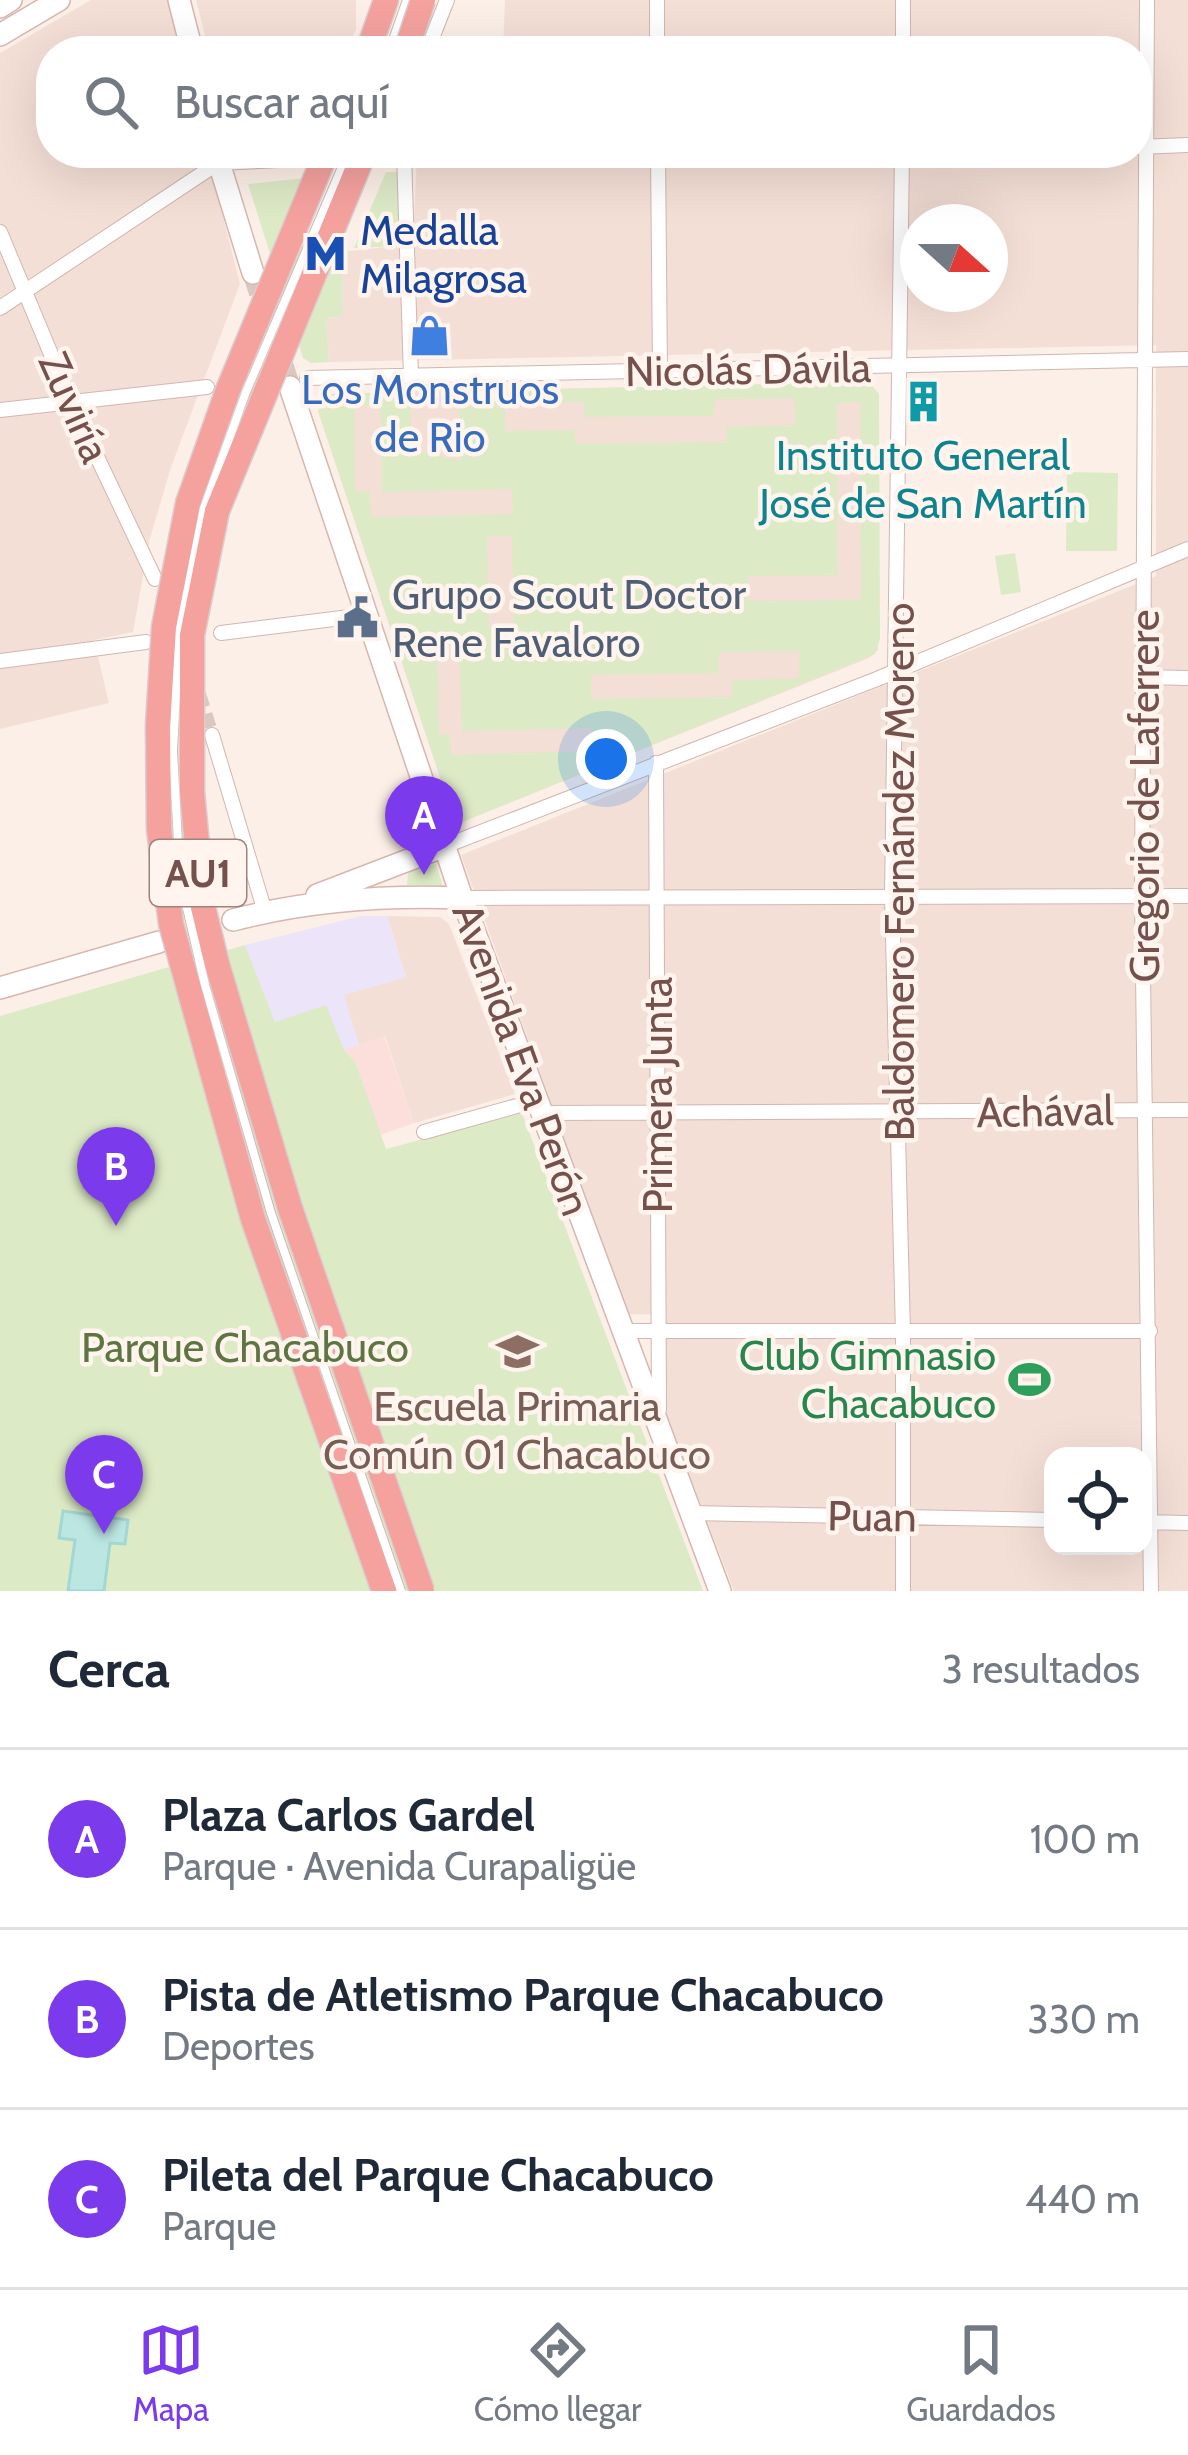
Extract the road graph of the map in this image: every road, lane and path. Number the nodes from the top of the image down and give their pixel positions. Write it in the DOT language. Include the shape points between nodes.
graph roads {
  1 [pos="11,0"];
  2 [pos="59,0"];
  3 [pos="179,0"];
  4 [pos="386,0"];
  5 [pos="407,0"];
  6 [pos="423,0"];
  7 [pos="447,0"];
  8 [pos="657,0"];
  9 [pos="903,0"];
  10 [pos="1147,0"];
  11 [pos="0,7"];
  12 [pos="0,35"];
  13 [pos="188,36"];
  14 [pos="373,36"];
  15 [pos="394,36"];
  16 [pos="411,36"];
  17 [pos="433,36"];
  18 [pos="657,36"];
  19 [pos="903,36"];
  20 [pos="1146,36"];
  21 [pos="1188,146"];
  22 [pos="1152,147"];
  23 [pos="203,168"];
  24 [pos="220,168"];
  25 [pos="320,168"];
  26 [pos="341,168"];
  27 [pos="358,168"];
  28 [pos="404,168"];
  29 [pos="658,168"];
  30 [pos="902,168"];
  31 [pos="1141,168"];
  32 [pos="0,232"];
  33 [pos="253,273"];
  34 [pos="25,291"];
  35 [pos="0,308"];
  36 [pos="1188,359"];
  37 [pos="1146,361"];
  38 [pos="901,365"];
  39 [pos="660,372"];
  40 [pos="411,377"];
  41 [pos="299,382"];
  42 [pos="207,387"];
  43 [pos="71,401"];
  44 [pos="0,410"];
  45 [pos="1188,549"];
  46 [pos="1146,565"];
  47 [pos="155,579"];
  48 [pos="366,615"];
  49 [pos="221,633"];
  50 [pos="146,642"];
  51 [pos="0,661"];
  52 [pos="898,670"];
  53 [pos="1145,677"];
  54 [pos="1188,678"];
  55 [pos="212,735"];
  56 [pos="656,763"];
  57 [pos="445,846"];
  58 [pos="403,862"];
  59 [pos="409,896"];
  60 [pos="1142,896"];
  61 [pos="1188,896"];
  62 [pos="657,897"];
  63 [pos="462,898"];
  64 [pos="892,898"];
  65 [pos="294,904"];
  66 [pos="265,912"];
  67 [pos="233,920"];
  68 [pos="159,942"];
  69 [pos="0,988"];
  70 [pos="540,1107"];
  71 [pos="1143,1110"];
  72 [pos="1188,1110"];
  73 [pos="657,1112"];
  74 [pos="898,1113"];
  75 [pos="424,1132"];
  76 [pos="658,1330"];
  77 [pos="624,1331"];
  78 [pos="1150,1331"];
  79 [pos="903,1333"];
  80 [pos="659,1427"];
  81 [pos="1148,1447"];
  82 [pos="691,1513"];
  83 [pos="903,1516"];
  84 [pos="1044,1520"];
  85 [pos="1152,1522"];
  86 [pos="1188,1523"];
  87 [pos="1149,1555"];
  88 [pos="384,1591"];
  89 [pos="401,1591"];
  90 [pos="422,1591"];
  91 [pos="720,1591"];
  92 [pos="903,1591"];
  93 [pos="1151,1591"];
  1 -- 11 [label="main road"];
  2 -- 12 [label="main road"];
  3 -- 13 [label="main road"];
  4 -- 14 [label="highway"];
  5 -- 15 [label="lane"];
  6 -- 16 [label="highway, bridge"];
  7 -- 17 [label="street"];
  8 -- 18 [label="street"];
  9 -- 19 [label="street"];
  10 -- 20 [label="street, Gregorio de Laferrere"];
  21 -- 22 [label="street"];
  23 -- 34 [label="street"];
  24 -- 33 [label="main road"];
  25 -- 88 [label="highway, AU1, bridge" via="188,503 164,627 159,829 171,925 253,1219"];
  26 -- 89 [label="lane, bridge" via="204,508 179,632 173,751 180,878 205,985 271,1213"];
  27 -- 90 [label="highway, AU1, bridge" via="217,512 192,635 192,792 203,907 218,964 303,1248"];
  28 -- 40 [label="street"];
  29 -- 39 [label="street"];
  30 -- 38 [label="street, Baldomero Fernández Moreno"];
  31 -- 37 [label="street, Gregorio de Laferrere"];
  32 -- 34 [label="street, Zuviría"];
  34 -- 35 [label="street"];
  34 -- 43 [label="street, Zuviría"];
  36 -- 37 [label="street, Nicolás Dávila"];
  37 -- 38 [label="street, Nicolás Dávila"];
  37 -- 46 [label="street, Gregorio de Laferrere"];
  38 -- 39 [label="street, Nicolás Dávila"];
  38 -- 52 [label="street, Baldomero Fernández Moreno"];
  39 -- 40 [label="street, Nicolás Dávila"];
  40 -- 41 [label="street, Nicolás Dávila"];
  41 -- 48 [label="main road, Avenida Eva Perón"];
  42 -- 43 [label="street"];
  43 -- 44 [label="street"];
  43 -- 47 [label="street, Zuviría"];
  45 -- 46 [label="street"];
  46 -- 52 [label="street"];
  46 -- 53 [label="street, Gregorio de Laferrere"];
  48 -- 49 [label="street"];
  48 -- 57 [label="main road, Avenida Eva Perón"];
  50 -- 51 [label="street"];
  52 -- 56 [label="street"];
  52 -- 64 [label="street, Baldomero Fernández Moreno"];
  53 -- 54 [label="street"];
  53 -- 60 [label="street, Gregorio de Laferrere"];
  55 -- 66 [label="street"];
  56 -- 57 [label="street"];
  56 -- 62 [label="street, Primera Junta"];
  57 -- 58 [label="main road"];
  57 -- 63 [label="main road, Avenida Eva Perón"];
  58 -- 59 [label="main road" via="397,880"];
  58 -- 65 [label="main road"];
  59 -- 63 [label="main road"];
  59 -- 65 [label="main road"];
  60 -- 61 [label="street"];
  60 -- 64 [label="street"];
  60 -- 71 [label="street, Gregorio de Laferrere"];
  62 -- 63 [label="street"];
  62 -- 64 [label="street"];
  62 -- 73 [label="street, Primera Junta"];
  63 -- 70 [label="main road, Avenida Eva Perón"];
  64 -- 74 [label="street, Baldomero Fernández Moreno"];
  65 -- 66 [label="main road"];
  66 -- 67 [label="main road"];
  68 -- 69 [label="main road"];
  70 -- 73 [label="street, Achával"];
  70 -- 75 [label="street, Achával"];
  70 -- 77 [label="main road, Avenida Eva Perón"];
  71 -- 72 [label="street, Achával"];
  71 -- 74 [label="street, Achával"];
  71 -- 78 [label="street, Gregorio de Laferrere"];
  73 -- 74 [label="street, Achával"];
  73 -- 76 [label="street, Primera Junta"];
  74 -- 79 [label="street, Baldomero Fernández Moreno"];
  76 -- 77 [label="street"];
  76 -- 79 [label="street"];
  76 -- 80 [label="street, Primera Junta"];
  77 -- 80 [label="main road, Avenida Eva Perón"];
  78 -- 79 [label="street"];
  78 -- 81 [label="street, Gregorio de Laferrere"];
  79 -- 83 [label="street, Baldomero Fernández Moreno"];
  80 -- 82 [label="main road, Avenida Eva Perón"];
  82 -- 83 [label="street, Puan"];
  82 -- 91 [label="main road, Avenida Eva Perón"];
  83 -- 84 [label="street, Puan"];
  83 -- 92 [label="street, Baldomero Fernández Moreno"];
  85 -- 86 [label="street"];
  87 -- 93 [label="street, Gregorio de Laferrere"];
}
